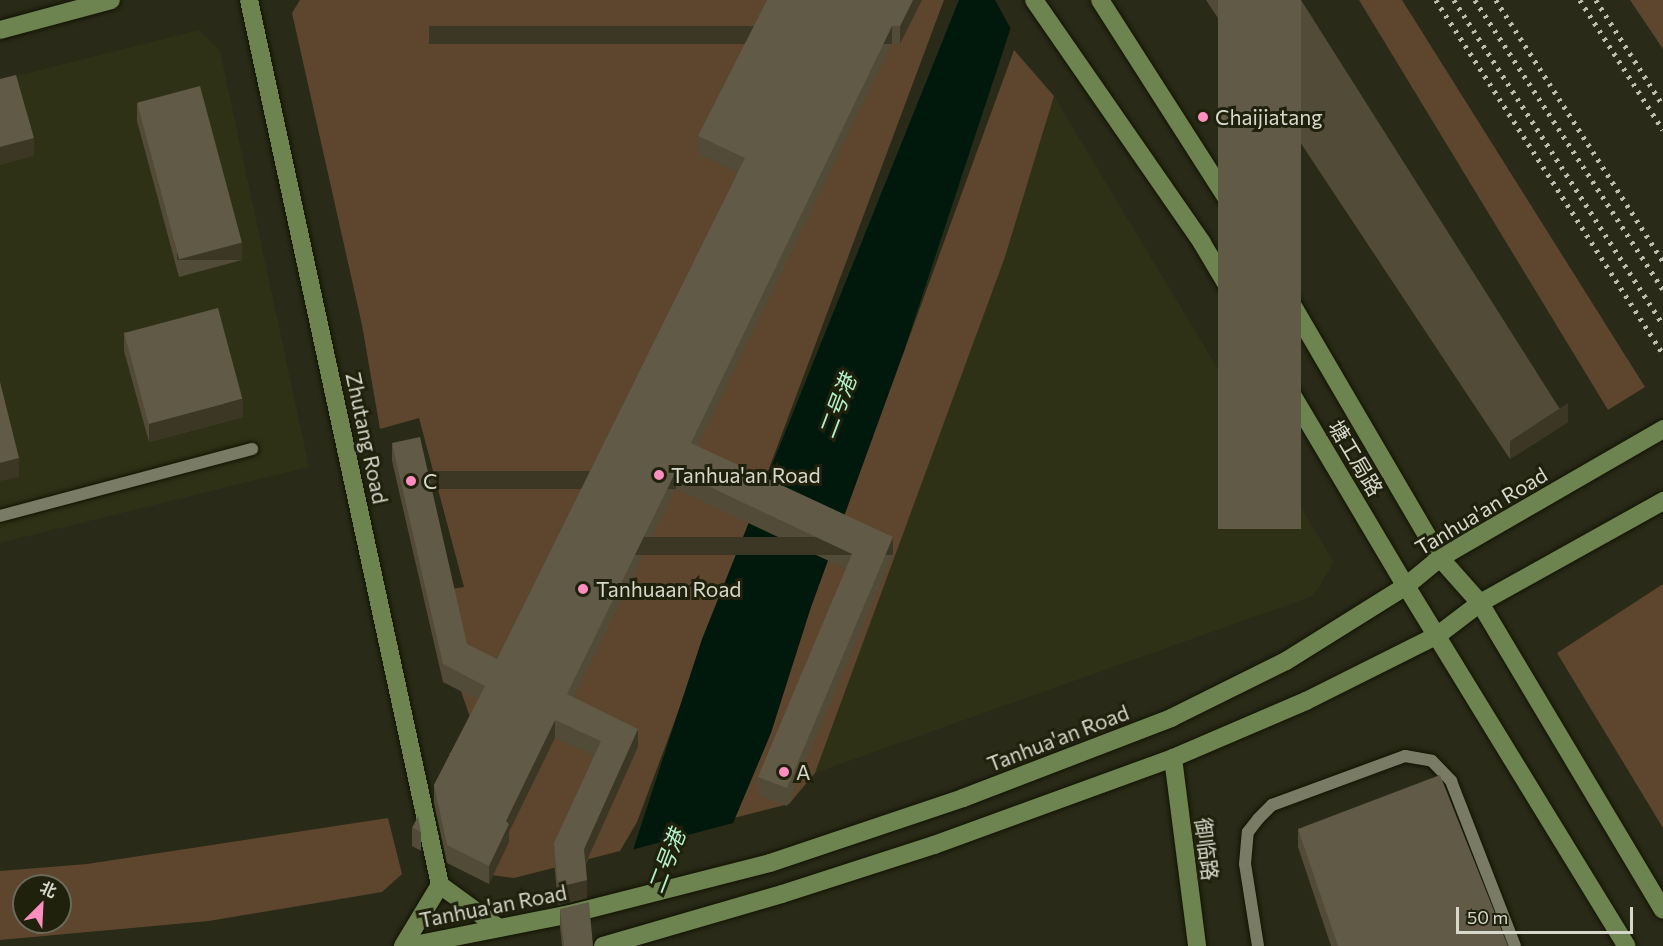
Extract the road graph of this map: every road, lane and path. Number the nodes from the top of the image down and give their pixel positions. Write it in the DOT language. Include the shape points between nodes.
graph roads {
  1 [pos="111,0"];
  2 [pos="249,0"];
  3 [pos="1035,0"];
  4 [pos="1100,0"];
  5 [pos="0,30"];
  6 [pos="1663,429"];
  7 [pos="252,449"];
  8 [pos="1663,501"];
  9 [pos="0,516"];
  10 [pos="1440,558"];
  11 [pos="1406,586"];
  12 [pos="1480,603"];
  13 [pos="1438,635"];
  14 [pos="1173,758"];
  15 [pos="440,885"];
  16 [pos="1663,910"];
  17 [pos="500,928"];
  18 [pos="403,946"];
  19 [pos="409,946"];
  20 [pos="603,946"];
  21 [pos="1197,946"];
  22 [pos="1258,946"];
  23 [pos="1515,946"];
  24 [pos="1627,946"];
  1 -- 5 [label="main road"];
  2 -- 15 [label="main road, Zhutang Road"];
  3 -- 11 [label="main road, 塘工局路" via="1203,243"];
  4 -- 10 [label="main road, 塘工局路" via="1266,260"];
  6 -- 10 [label="main road, Tanhua'an Road"];
  7 -- 9 [label="lane"];
  8 -- 12 [label="main road"];
  10 -- 11 [label="main road, Tanhua'an Road"];
  10 -- 12 [label="main road, 塘工局路"];
  11 -- 13 [label="main road, 塘工局路"];
  11 -- 17 [label="main road, Tanhua'an Road" via="1286,662 1171,718 963,798 770,863"];
  12 -- 13 [label="main road"];
  12 -- 16 [label="main road, 塘工局路"];
  13 -- 14 [label="main road" via="1306,701"];
  13 -- 24 [label="main road, 塘工局路"];
  14 -- 20 [label="main road" via="934,844 782,894"];
  14 -- 21 [label="main road, 御临路"];
  15 -- 17 [label="main road"];
  15 -- 18 [label="main road"];
  17 -- 19 [label="main road, Tanhua'an Road"];
  22 -- 23 [label="lane" via="1245,864 1248,831 1272,806 1405,756 1432,761 1451,781"];
}
